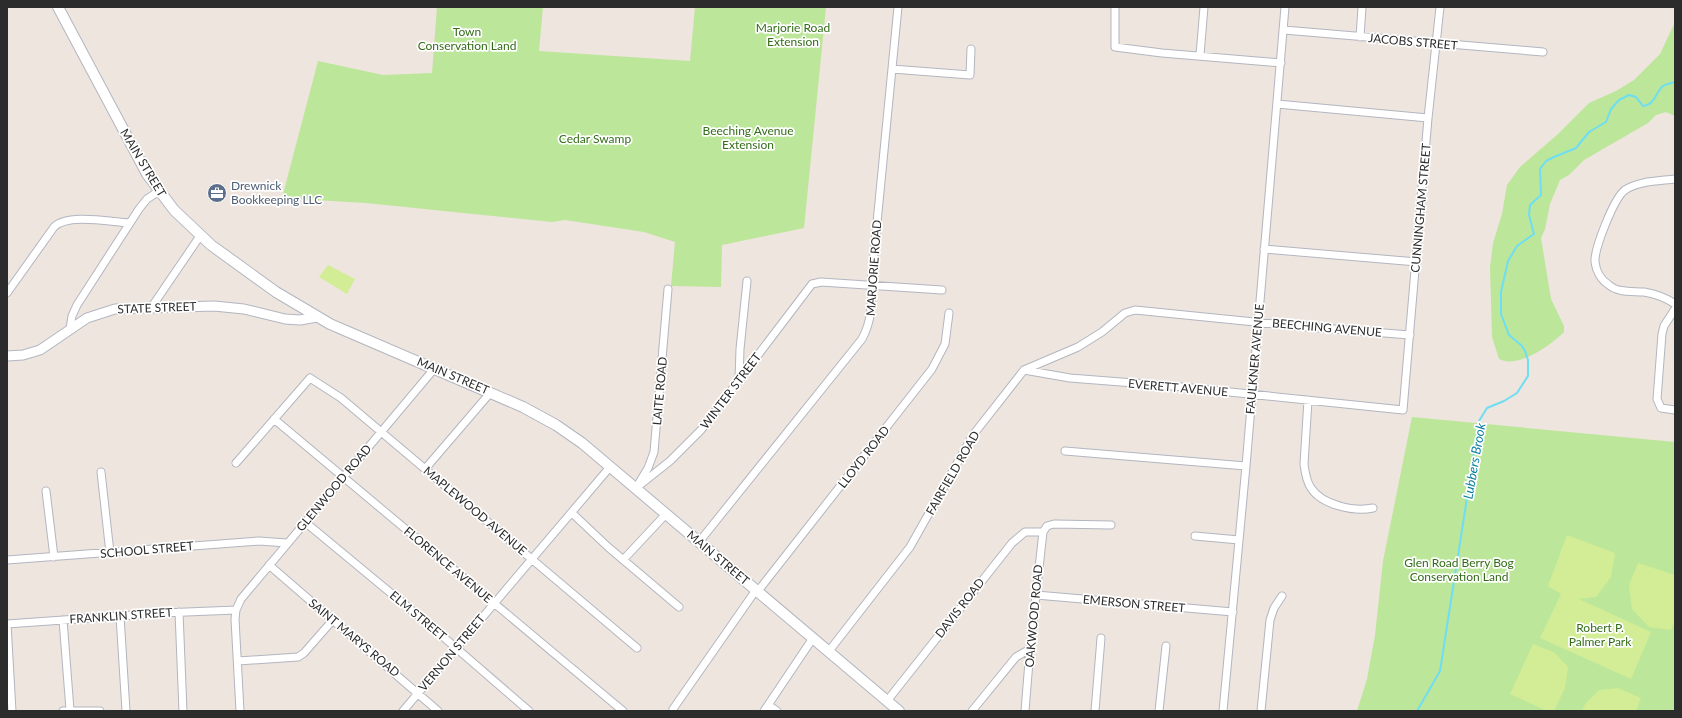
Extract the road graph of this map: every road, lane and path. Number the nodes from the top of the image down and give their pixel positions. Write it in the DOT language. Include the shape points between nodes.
graph roads {
  1 [pos="58,7"];
  2 [pos="898,7"];
  3 [pos="1115,7"];
  4 [pos="1204,7"];
  5 [pos="1285,7"];
  6 [pos="1362,7"];
  7 [pos="1440,7"];
  8 [pos="1284,30"];
  9 [pos="1360,37"];
  10 [pos="1436,44"];
  11 [pos="971,49"];
  12 [pos="1543,52"];
  13 [pos="1200,55"];
  14 [pos="1281,63"];
  15 [pos="892,69"];
  16 [pos="1277,104"];
  17 [pos="1428,118"];
  18 [pos="1675,179"];
  19 [pos="159,191"];
  20 [pos="129,223"];
  21 [pos="200,236"];
  22 [pos="1264,248"];
  23 [pos="1417,262"];
  24 [pos="747,281"];
  25 [pos="871,284"];
  26 [pos="668,289"];
  27 [pos="942,290"];
  28 [pos="7,293"];
  29 [pos="1675,304"];
  30 [pos="151,308"];
  31 [pos="1675,309"];
  32 [pos="949,313"];
  33 [pos="1125,313"];
  34 [pos="317,317"];
  35 [pos="1258,322"];
  36 [pos="70,329"];
  37 [pos="1410,335"];
  38 [pos="7,356"];
  39 [pos="434,368"];
  40 [pos="1024,370"];
  41 [pos="739,379"];
  42 [pos="491,392"];
  43 [pos="1252,395"];
  44 [pos="1308,400"];
  45 [pos="1403,410"];
  46 [pos="1675,410"];
  47 [pos="274,419"];
  48 [pos="380,432"];
  49 [pos="1065,451"];
  50 [pos="236,463"];
  51 [pos="1246,466"];
  52 [pos="610,467"];
  53 [pos="425,469"];
  54 [pos="100,472"];
  55 [pos="343,477"];
  56 [pos="636,488"];
  57 [pos="46,491"];
  58 [pos="1373,508"];
  59 [pos="572,513"];
  60 [pos="666,514"];
  61 [pos="305,522"];
  62 [pos="1111,525"];
  63 [pos="1043,532"];
  64 [pos="1195,536"];
  65 [pos="1239,540"];
  66 [pos="699,542"];
  67 [pos="287,543"];
  68 [pos="110,553"];
  69 [pos="54,557"];
  70 [pos="532,559"];
  71 [pos="7,560"];
  72 [pos="623,560"];
  73 [pos="269,565"];
  74 [pos="757,591"];
  75 [pos="1036,595"];
  76 [pos="1282,596"];
  77 [pos="494,604"];
  78 [pos="679,607"];
  79 [pos="236,610"];
  80 [pos="179,612"];
  81 [pos="1233,612"];
  82 [pos="120,616"];
  83 [pos="63,620"];
  84 [pos="332,621"];
  85 [pos="7,624"];
  86 [pos="813,638"];
  87 [pos="1101,638"];
  88 [pos="1166,646"];
  89 [pos="456,648"];
  90 [pos="637,648"];
  91 [pos="1030,649"];
  92 [pos="829,651"];
  93 [pos="238,661"];
  94 [pos="418,694"];
  95 [pos="887,701"];
  96 [pos="766,708"];
  97 [pos="673,709"];
  98 [pos="12,711"];
  99 [pos="67,711"];
  100 [pos="100,711"];
  101 [pos="126,711"];
  102 [pos="183,711"];
  103 [pos="240,711"];
  104 [pos="403,711"];
  105 [pos="438,711"];
  106 [pos="529,711"];
  107 [pos="623,711"];
  108 [pos="777,711"];
  109 [pos="899,711"];
  110 [pos="972,711"];
  111 [pos="1025,711"];
  112 [pos="1095,711"];
  113 [pos="1159,711"];
  114 [pos="1223,711"];
  115 [pos="1261,711"];
  1 -- 19 [label="main road, MAIN STREET" via="134,151"];
  2 -- 15 [label="street, MARJORIE ROAD"];
  3 -- 13 [label="street" via="1114,46"];
  4 -- 13 [label="street"];
  5 -- 8 [label="street, FAULKNER AVENUE"];
  6 -- 9 [label="street"];
  7 -- 10 [label="street, CUNNINGHAM STREET"];
  8 -- 9 [label="street, JACOBS STREET"];
  8 -- 14 [label="street, FAULKNER AVENUE"];
  9 -- 10 [label="street, JACOBS STREET"];
  10 -- 12 [label="street, JACOBS STREET"];
  10 -- 17 [label="street, CUNNINGHAM STREET"];
  11 -- 15 [label="street" via="970,76"];
  13 -- 14 [label="street"];
  14 -- 16 [label="street, FAULKNER AVENUE"];
  15 -- 25 [label="street, MARJORIE ROAD"];
  16 -- 17 [label="street"];
  16 -- 22 [label="street, FAULKNER AVENUE"];
  17 -- 23 [label="street, CUNNINGHAM STREET"];
  18 -- 29 [label="street" via="1636,185 1620,194 1596,250 1595,260 1600,276 1611,287 1658,295"];
  19 -- 20 [label="street" via="143,204"];
  19 -- 21 [label="main road, MAIN STREET"];
  20 -- 28 [label="street" via="72,219 62,221 54,227"];
  20 -- 36 [label="street" via="77,305"];
  21 -- 30 [label="street"];
  21 -- 34 [label="main road, MAIN STREET" via="232,262"];
  22 -- 23 [label="street"];
  22 -- 35 [label="street, FAULKNER AVENUE"];
  23 -- 37 [label="street, CUNNINGHAM STREET"];
  24 -- 41 [label="street"];
  25 -- 27 [label="street"];
  25 -- 41 [label="street, WINTER STREET" via="815,283 810,286"];
  25 -- 66 [label="street, MARJORIE ROAD" via="871,319 862,339"];
  26 -- 56 [label="street, LAITE ROAD" via="654,452 645,475"];
  30 -- 34 [label="street, STATE STREET" via="223,306 285,319"];
  30 -- 36 [label="street, STATE STREET" via="125,308 105,312 87,318"];
  31 -- 46 [label="street" via="1662,334 1657,397 1659,406"];
  32 -- 74 [label="street, LLOYD ROAD" via="945,344 932,369"];
  33 -- 35 [label="street, BEECHING AVENUE" via="1135,310"];
  33 -- 40 [label="street, FAIRFIELD ROAD" via="1078,347"];
  34 -- 39 [label="main road, MAIN STREET" via="346,332"];
  35 -- 37 [label="street, BEECHING AVENUE"];
  35 -- 43 [label="street, FAULKNER AVENUE"];
  36 -- 38 [label="street, STATE STREET" via="40,350"];
  37 -- 45 [label="street, CUNNINGHAM STREET"];
  39 -- 42 [label="main road, MAIN STREET"];
  39 -- 48 [label="street, GLENWOOD ROAD"];
  40 -- 43 [label="street, EVERETT AVENUE" via="1063,378"];
  40 -- 92 [label="street, FAIRFIELD ROAD" via="972,435 910,547"];
  41 -- 56 [label="street, WINTER STREET" via="692,440"];
  42 -- 52 [label="main road, MAIN STREET" via="556,425"];
  42 -- 53 [label="street"];
  43 -- 44 [label="street, EVERETT AVENUE"];
  43 -- 51 [label="street, FAULKNER AVENUE"];
  44 -- 45 [label="street, EVERETT AVENUE"];
  44 -- 58 [label="street" via="1304,464 1310,488 1333,503 1361,510"];
  47 -- 48 [label="street, MAPLEWOOD AVENUE" via="310,378 338,395"];
  47 -- 50 [label="street"];
  47 -- 55 [label="street, FLORENCE AVENUE"];
  48 -- 53 [label="street, MAPLEWOOD AVENUE"];
  48 -- 55 [label="street, GLENWOOD ROAD"];
  49 -- 51 [label="street"];
  51 -- 65 [label="street, FAULKNER AVENUE"];
  52 -- 56 [label="main road, MAIN STREET"];
  52 -- 59 [label="street, VERNON STREET"];
  53 -- 70 [label="street, MAPLEWOOD AVENUE"];
  54 -- 68 [label="street"];
  55 -- 61 [label="street, GLENWOOD ROAD"];
  55 -- 77 [label="street, FLORENCE AVENUE"];
  56 -- 60 [label="main road, MAIN STREET"];
  57 -- 69 [label="street"];
  59 -- 70 [label="street, VERNON STREET"];
  59 -- 72 [label="street"];
  60 -- 66 [label="main road, MAIN STREET"];
  60 -- 72 [label="street"];
  61 -- 67 [label="street, GLENWOOD ROAD"];
  61 -- 89 [label="street, ELM STREET"];
  62 -- 63 [label="street" via="1050,524"];
  63 -- 75 [label="street, OAKWOOD ROAD"];
  63 -- 95 [label="street, DAVIS ROAD" via="1025,532 1012,542"];
  64 -- 65 [label="street"];
  65 -- 81 [label="street, FAULKNER AVENUE"];
  66 -- 74 [label="main road, MAIN STREET"];
  67 -- 68 [label="street, SCHOOL STREET" via="259,541"];
  67 -- 73 [label="street, GLENWOOD ROAD"];
  68 -- 69 [label="street, SCHOOL STREET"];
  69 -- 71 [label="street, SCHOOL STREET"];
  70 -- 77 [label="street, VERNON STREET"];
  70 -- 90 [label="street, MAPLEWOOD AVENUE"];
  72 -- 78 [label="street"];
  73 -- 79 [label="street, GLENWOOD ROAD" via="245,594"];
  73 -- 84 [label="street, SAINT MARYS ROAD"];
  74 -- 86 [label="main road, MAIN STREET"];
  74 -- 97 [label="street, LLOYD ROAD"];
  75 -- 81 [label="street, EMERSON STREET"];
  75 -- 91 [label="street, OAKWOOD ROAD"];
  76 -- 115 [label="street" via="1270,620"];
  77 -- 89 [label="street, VERNON STREET"];
  77 -- 107 [label="street, FLORENCE AVENUE"];
  79 -- 80 [label="street, FRANKLIN STREET"];
  79 -- 93 [label="street"];
  80 -- 82 [label="street, FRANKLIN STREET"];
  80 -- 102 [label="street"];
  81 -- 114 [label="street, FAULKNER AVENUE"];
  82 -- 83 [label="street, FRANKLIN STREET"];
  82 -- 101 [label="street"];
  83 -- 85 [label="street, FRANKLIN STREET"];
  83 -- 99 [label="street"];
  84 -- 93 [label="street" via="298,657"];
  84 -- 94 [label="street, SAINT MARYS ROAD"];
  85 -- 98 [label="street"];
  86 -- 92 [label="main road, MAIN STREET"];
  86 -- 96 [label="street"];
  87 -- 112 [label="street"];
  88 -- 113 [label="street"];
  89 -- 94 [label="street, VERNON STREET"];
  89 -- 106 [label="street, ELM STREET"];
  91 -- 110 [label="street" via="1016,657"];
  91 -- 111 [label="street, OAKWOOD ROAD"];
  92 -- 95 [label="main road, MAIN STREET"];
  93 -- 103 [label="street"];
  94 -- 104 [label="street, VERNON STREET"];
  94 -- 105 [label="street, SAINT MARYS ROAD"];
  95 -- 109 [label="main road, MAIN STREET"];
  96 -- 108 [label="street"];
  99 -- 100 [label="street"];
}
